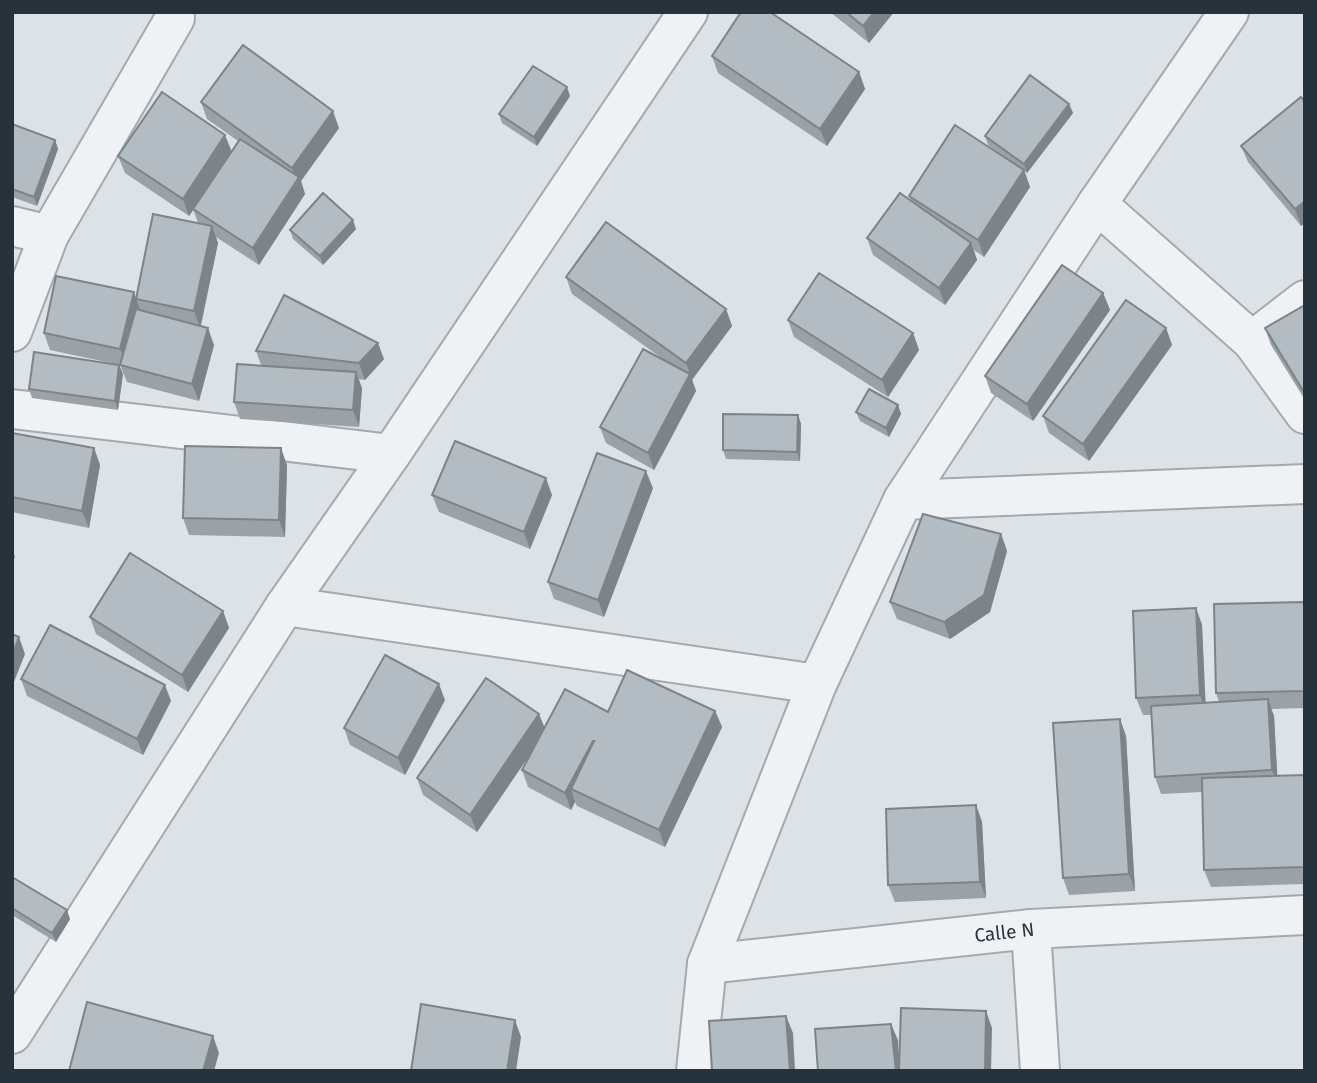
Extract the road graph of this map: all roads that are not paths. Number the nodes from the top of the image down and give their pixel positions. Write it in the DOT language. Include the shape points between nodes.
graph roads {
  1 [pos="688,12"];
  2 [pos="1229,12"];
  3 [pos="175,18"];
  4 [pos="1097,204"];
  5 [pos="12,226"];
  6 [pos="49,235"];
  7 [pos="1305,300"];
  8 [pos="12,332"];
  9 [pos="1252,341"];
  10 [pos="12,409"];
  11 [pos="1305,414"];
  12 [pos="391,454"];
  13 [pos="1305,484"];
  14 [pos="903,499"];
  15 [pos="285,606"];
  16 [pos="817,684"];
  17 [pos="1305,915"];
  18 [pos="1031,929"];
  19 [pos="707,964"];
  20 [pos="12,1034"];
  21 [pos="696,1071"];
  22 [pos="1040,1071"];
  1 -- 12 [label="street"];
  2 -- 4 [label="street"];
  3 -- 6 [label="street"];
  4 -- 9 [label="street"];
  4 -- 14 [label="street"];
  5 -- 6 [label="street"];
  6 -- 8 [label="street"];
  7 -- 9 [label="street"];
  9 -- 11 [label="street"];
  10 -- 12 [label="street"];
  12 -- 15 [label="street"];
  13 -- 14 [label="street"];
  14 -- 16 [label="street"];
  15 -- 16 [label="street"];
  15 -- 20 [label="street"];
  16 -- 19 [label="street"];
  17 -- 18 [label="street, Calle N"];
  18 -- 19 [label="street, Calle N"];
  18 -- 22 [label="street"];
  19 -- 21 [label="street"];
}
